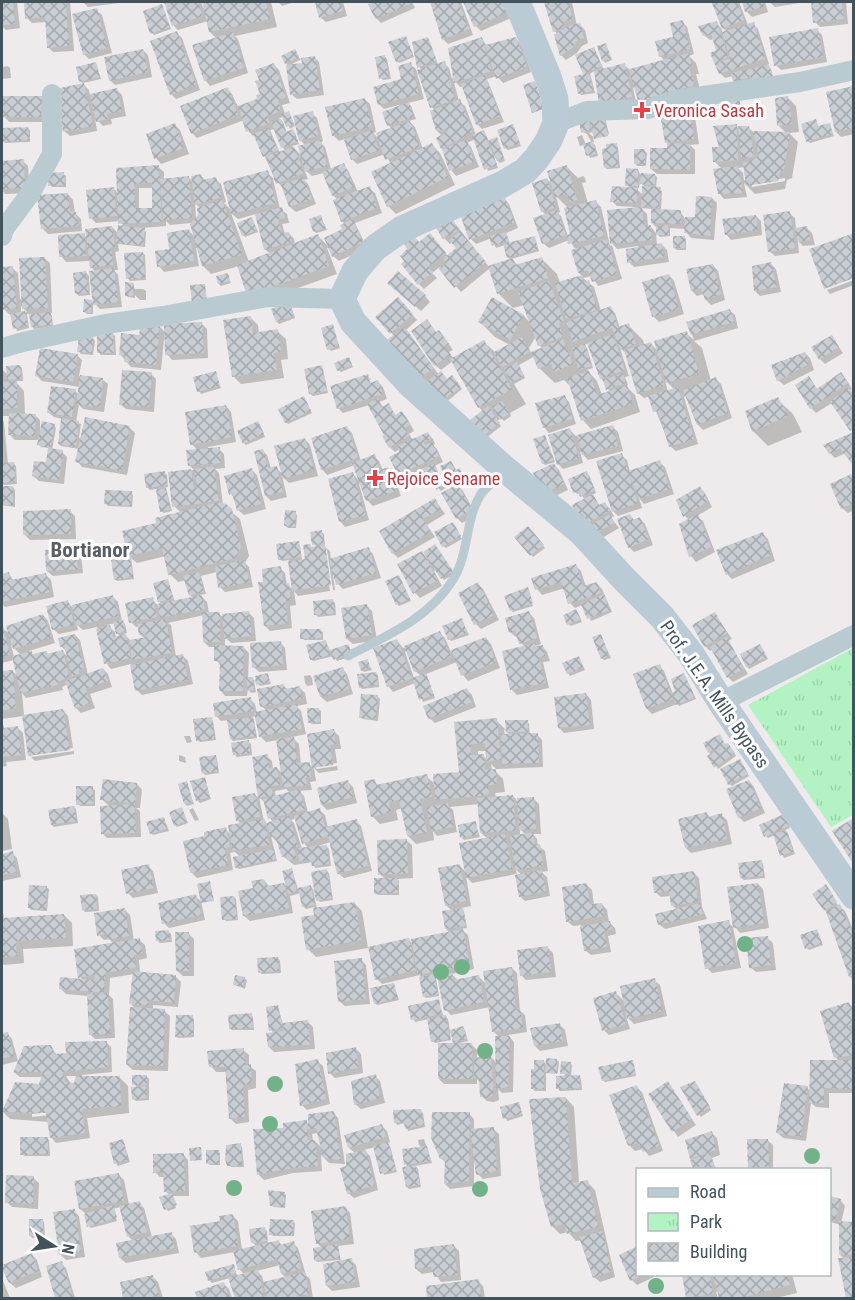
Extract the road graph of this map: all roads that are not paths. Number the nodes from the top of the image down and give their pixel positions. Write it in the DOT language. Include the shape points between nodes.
graph roads {
  1 [pos="517,2"];
  2 [pos="854,70"];
  3 [pos="52,94"];
  4 [pos="556,123"];
  5 [pos="2,230"];
  6 [pos="342,299"];
  7 [pos="2,348"];
  8 [pos="506,470"];
  9 [pos="854,635"];
  10 [pos="348,656"];
  11 [pos="721,702"];
  12 [pos="854,896"];
  1 -- 4 [label="street" via="548,77 555,99"];
  2 -- 4 [label="street" via="676,100 648,110 587,111"];
  3 -- 5 [label="street" via="52,154 30,194"];
  4 -- 6 [label="street" via="549,140 525,171 402,229 375,248 355,271"];
  6 -- 7 [label="street" via="268,297 106,324"];
  6 -- 8 [label="street, Prof. J.E.A. Mills Bypass" via="352,322 385,359"];
  8 -- 10 [label="lane" via="481,495 455,577 439,596 405,626"];
  8 -- 11 [label="street, Prof. J.E.A. Mills Bypass" via="581,532 662,616"];
  9 -- 11 [label="street"];
  11 -- 12 [label="street, Prof. J.E.A. Mills Bypass"];
}
